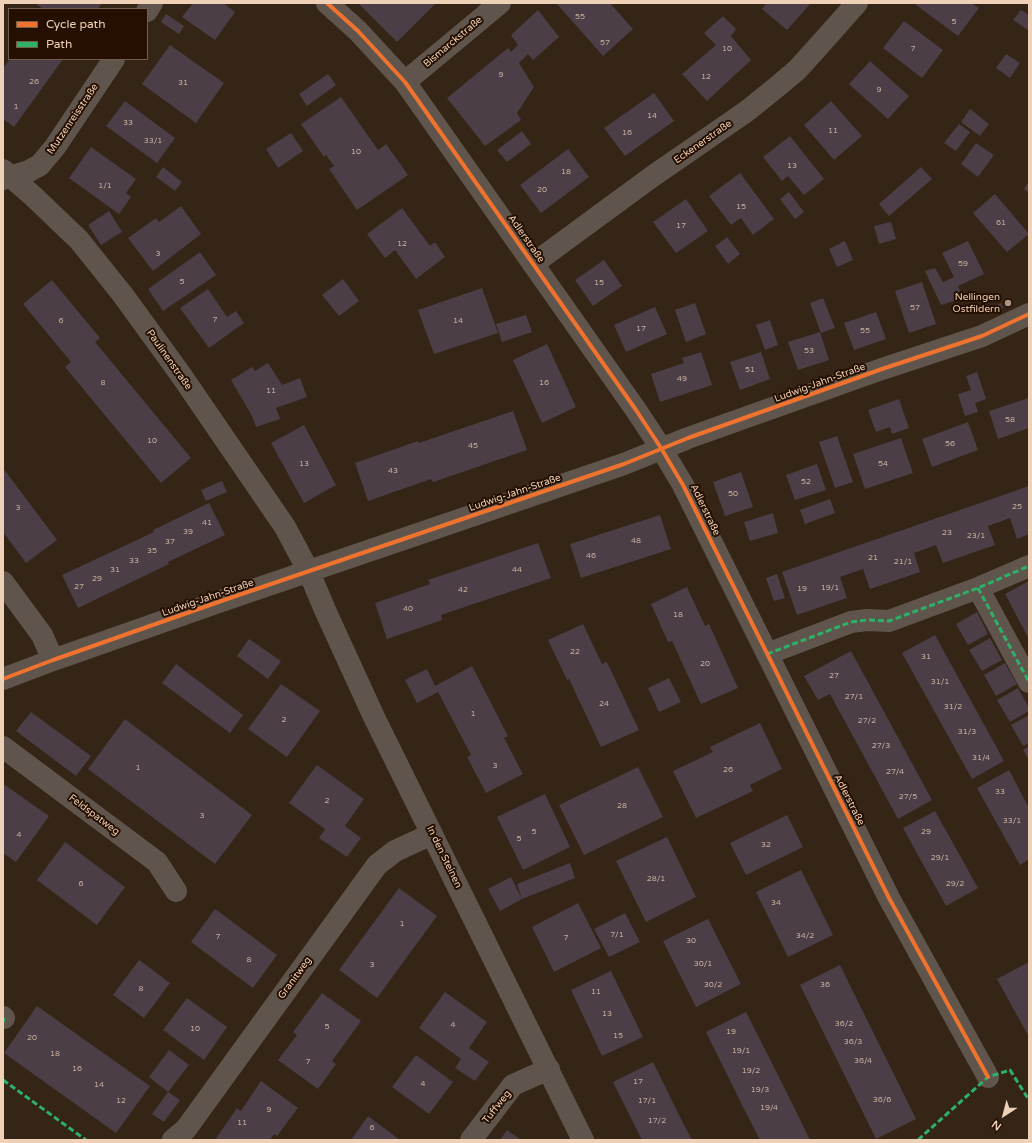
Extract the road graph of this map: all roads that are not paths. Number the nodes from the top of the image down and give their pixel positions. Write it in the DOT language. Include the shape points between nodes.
graph roads {
  1 [pos="327,3"];
  2 [pos="500,3"];
  3 [pos="857,3"];
  4 [pos="113,60"];
  5 [pos="405,82"];
  6 [pos="6,175"];
  7 [pos="534,264"];
  8 [pos="1029,314"];
  9 [pos="661,448"];
  10 [pos="1029,566"];
  11 [pos="309,572"];
  12 [pos="3,582"];
  13 [pos="978,588"];
  14 [pos="767,654"];
  15 [pos="53,660"];
  16 [pos="3,679"];
  17 [pos="1029,682"];
  18 [pos="3,746"];
  19 [pos="432,834"];
  20 [pos="176,891"];
  21 [pos="549,1069"];
  22 [pos="988,1077"];
  23 [pos="173,1140"];
  24 [pos="471,1140"];
  25 [pos="583,1140"];
  1 -- 5 [label="street, Adlerstraße" via="358,31"];
  2 -- 5 [label="street, Bismarckstraße"];
  3 -- 7 [label="street, Eckenerstraße" via="797,70"];
  4 -- 6 [label="street, Mutzenreisstraße" via="40,165 29,171"];
  5 -- 7 [label="street, Adlerstraße"];
  6 -- 11 [label="street, Paulinenstraße" via="79,240 124,295 285,527"];
  7 -- 9 [label="street, Adlerstraße"];
  8 -- 9 [label="street, Ludwig-Jahn-Straße" via="982,336"];
  9 -- 11 [label="street, Ludwig-Jahn-Straße" via="624,464"];
  9 -- 14 [label="street, Adlerstraße" via="683,485"];
  10 -- 13 [label="street"];
  11 -- 15 [label="street, Ludwig-Jahn-Straße"];
  11 -- 19 [label="street, In den Steinen" via="374,717"];
  12 -- 15 [label="street" via="42,635"];
  13 -- 14 [label="street" via="889,621 851,622"];
  13 -- 17 [label="street"];
  14 -- 22 [label="street, Adlerstraße" via="889,898"];
  15 -- 16 [label="street, Ludwig-Jahn-Straße"];
  18 -- 20 [label="street, Feldspatweg" via="157,862"];
  19 -- 21 [label="street, In den Steinen"];
  19 -- 23 [label="street, Granitweg" via="395,851 377,865 186,1130"];
  21 -- 24 [label="street, Tuffweg" via="513,1085"];
  21 -- 25 [label="street, In den Steinen"];
}
